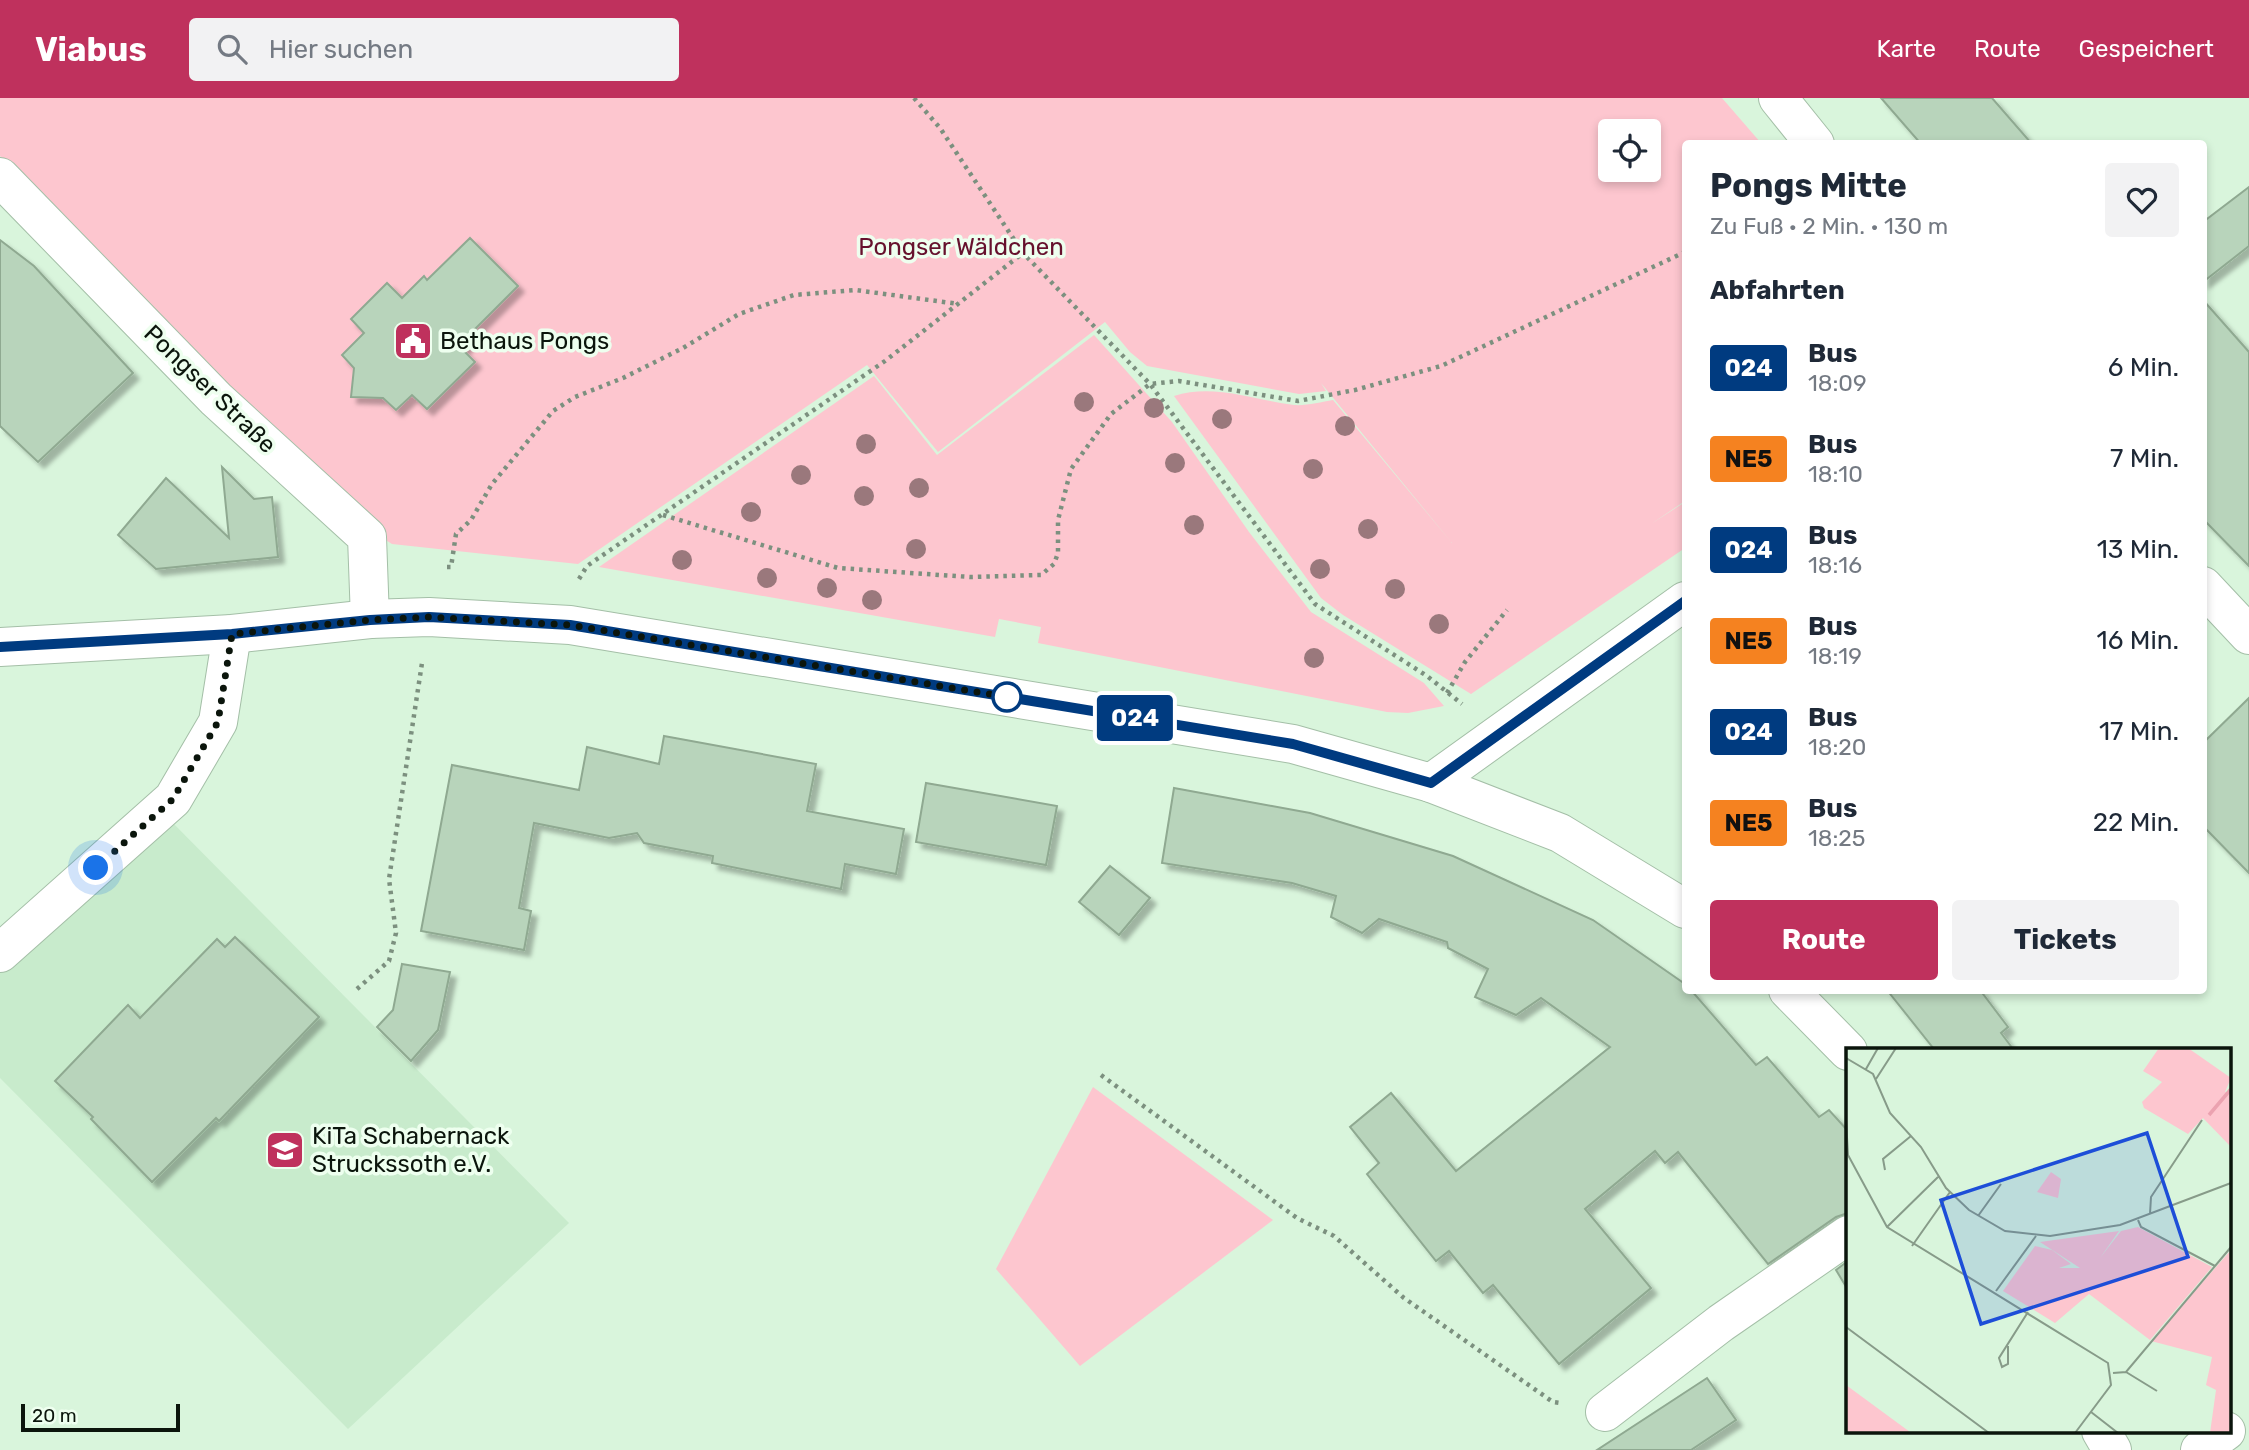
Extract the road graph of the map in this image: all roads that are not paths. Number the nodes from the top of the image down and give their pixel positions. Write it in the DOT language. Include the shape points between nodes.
graph roads {
  1 [pos="1778,98"];
  2 [pos="1812,140"];
  3 [pos="0,177"];
  4 [pos="2207,590"];
  5 [pos="1682,603"];
  6 [pos="370,620"];
  7 [pos="232,634"];
  8 [pos="2249,635"];
  9 [pos="0,647"];
  10 [pos="1431,783"];
  11 [pos="1682,907"];
  12 [pos="0,953"];
  13 [pos="1792,994"];
  14 [pos="1846,1049"];
  15 [pos="1846,1236"];
  16 [pos="1605,1412"];
  17 [pos="2249,1413"];
  18 [pos="2232,1426"];
  19 [pos="2102,1432"];
  20 [pos="2224,1432"];
  21 [pos="2112,1450"];
  22 [pos="2200,1450"];
  1 -- 2 [label="street"];
  3 -- 6 [label="street, Pongser Straße" via="216,399 367,537"];
  4 -- 8 [label="street"];
  5 -- 10 [label="street"];
  6 -- 7 [label="street"];
  6 -- 10 [label="street" via="429,617 570,625 1293,744"];
  7 -- 9 [label="street"];
  7 -- 12 [label="street" via="218,722 173,799"];
  10 -- 11 [label="street" via="1560,833"];
  13 -- 14 [label="street"];
  15 -- 16 [label="street" via="1721,1323"];
  17 -- 18 [label="street"];
  19 -- 21 [label="street"];
  20 -- 22 [label="street"];
}
